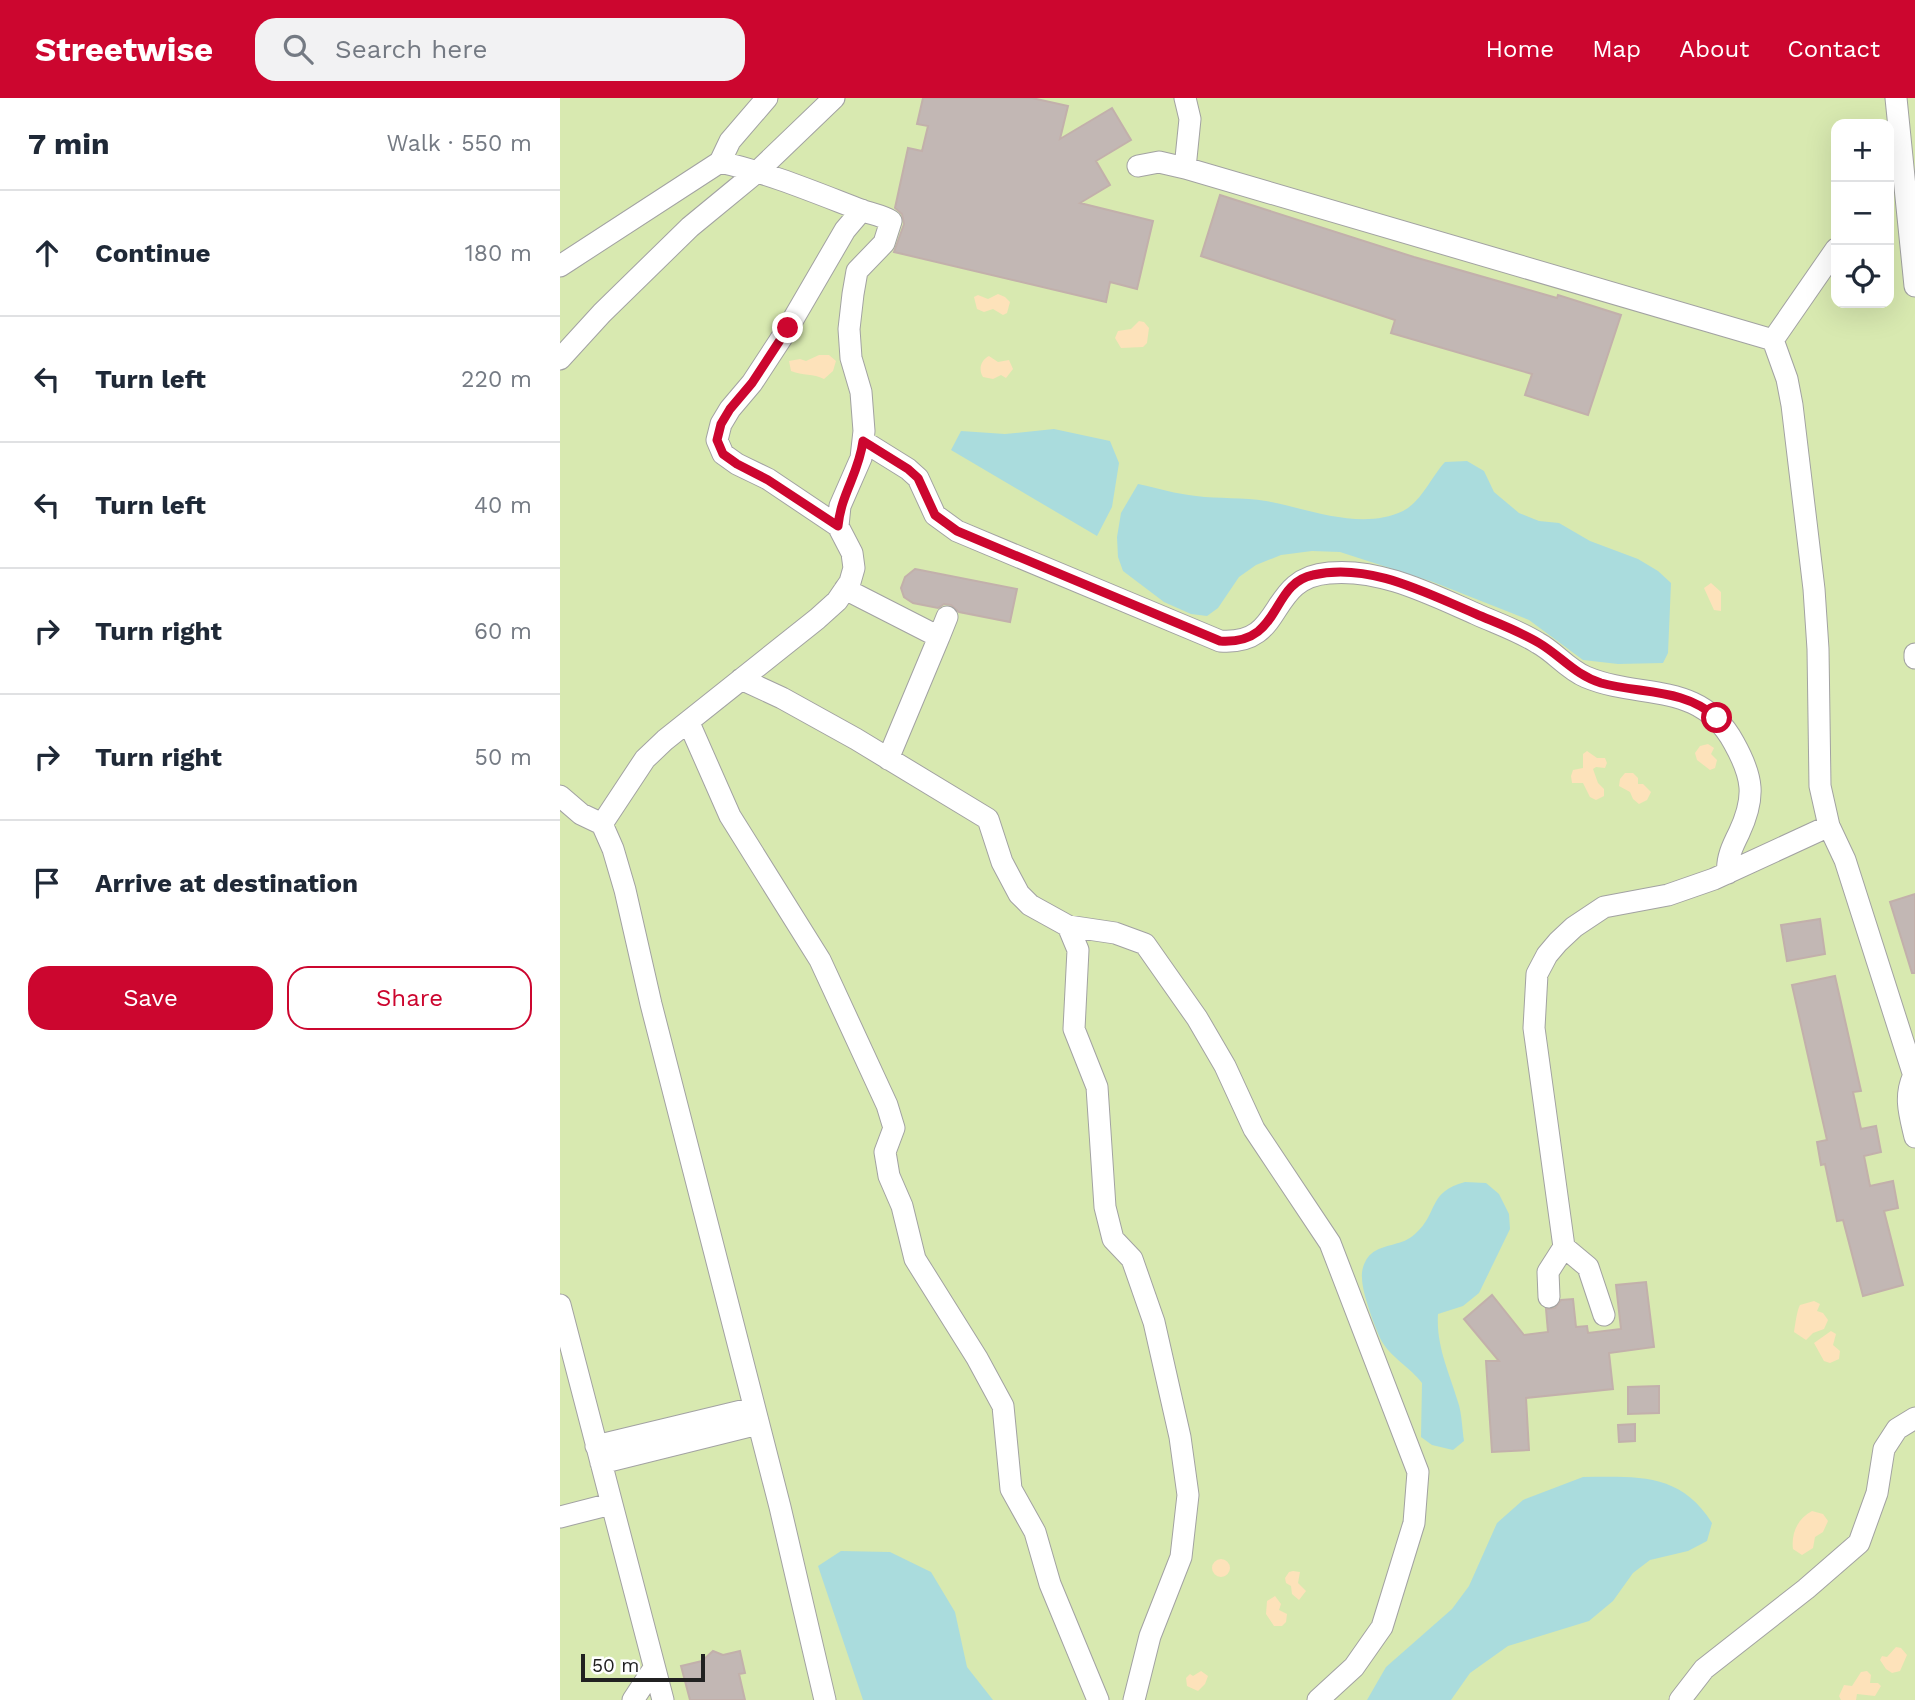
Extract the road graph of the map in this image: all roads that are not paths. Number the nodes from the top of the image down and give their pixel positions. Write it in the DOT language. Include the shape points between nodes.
graph roads {
  1 [pos="766,98"];
  2 [pos="834,98"];
  3 [pos="1185,98"];
  4 [pos="1896,98"];
  5 [pos="1908,149"];
  6 [pos="720,162"];
  7 [pos="1138,166"];
  8 [pos="1185,168"];
  9 [pos="1894,168"];
  10 [pos="758,171"];
  11 [pos="862,210"];
  12 [pos="1831,257"];
  13 [pos="560,266"];
  14 [pos="1915,286"];
  15 [pos="1773,340"];
  16 [pos="560,359"];
  17 [pos="863,441"];
  18 [pos="838,526"];
  19 [pos="845,589"];
  20 [pos="947,617"];
  21 [pos="939,637"];
  22 [pos="741,680"];
  23 [pos="689,723"];
  24 [pos="888,759"];
  25 [pos="560,796"];
  26 [pos="560,810"];
  27 [pos="581,814"];
  28 [pos="602,824"];
  29 [pos="1829,826"];
  30 [pos="1728,873"];
  31 [pos="1068,926"];
  32 [pos="1914,1078"];
  33 [pos="1915,1137"];
  34 [pos="1564,1247"];
  35 [pos="1549,1297"];
  36 [pos="560,1305"];
  37 [pos="1604,1315"];
  38 [pos="756,1416"];
  39 [pos="1915,1418"];
  40 [pos="598,1455"];
  41 [pos="611,1504"];
  42 [pos="560,1517"];
  43 [pos="654,1668"];
  44 [pos="634,1700"];
  45 [pos="663,1700"];
  46 [pos="825,1700"];
  47 [pos="1098,1700"];
  48 [pos="1134,1700"];
  49 [pos="1318,1700"];
  50 [pos="1680,1700"];
  1 -- 6 [label="lane" via="730,141"];
  2 -- 10 [label="lane"];
  3 -- 8 [label="lane" via="1190,119"];
  4 -- 5 [label="lane"];
  5 -- 9 [label="lane"];
  5 -- 14 [label="lane"];
  6 -- 10 [label="lane"];
  6 -- 13 [label="lane"];
  7 -- 8 [label="lane" via="1159,162"];
  8 -- 15 [label="lane"];
  10 -- 11 [label="lane"];
  10 -- 16 [label="lane" via="690,227"];
  11 -- 17 [label="lane" via="891,221 878,252 857,271 853,294 849,329 861,392"];
  11 -- 18 [label="lane" via="845,230 752,383 730,409 717,440 730,459"];
  12 -- 15 [label="lane"];
  15 -- 29 [label="lane" via="1792,405 1814,589 1820,786"];
  17 -- 18 [label="lane" via="861,458 840,506"];
  17 -- 30 [label="lane" via="918,478 935,515 957,531 1220,641 1256,635 1291,587 1310,575 1370,575 1419,589 1513,630 1593,680 1677,696 1706,708 1734,741 1752,790"];
  18 -- 19 [label="lane" via="854,568"];
  19 -- 21 [label="lane"];
  19 -- 22 [label="lane" via="817,619"];
  20 -- 21 [label="lane"];
  21 -- 24 [label="lane"];
  22 -- 23 [label="lane"];
  22 -- 24 [label="lane" via="782,698"];
  23 -- 28 [label="lane" via="645,759"];
  23 -- 47 [label="lane" via="730,816 820,960 887,1105 894,1128 885,1153 889,1176 915,1259 1003,1406 1011,1489 1035,1532 1050,1584"];
  24 -- 31 [label="lane" via="988,819 1019,894"];
  25 -- 27 [label="lane"];
  26 -- 27 [label="lane"];
  27 -- 28 [label="lane"];
  28 -- 38 [label="lane" via="625,890"];
  29 -- 30 [label="lane"];
  29 -- 32 [label="lane" via="1845,860"];
  30 -- 34 [label="lane" via="1668,895 1604,907 1558,942 1537,974 1534,1028"];
  31 -- 48 [label="lane" via="1079,950 1074,1029 1097,1087 1105,1208 1114,1239 1132,1259 1154,1322 1188,1495 1181,1557 1150,1636"];
  31 -- 49 [label="lane" via="1115,933 1145,944 1197,1018 1254,1129 1330,1243 1418,1472 1414,1523 1382,1627 1354,1667"];
  32 -- 33 [label="lane" via="1907,1102"];
  34 -- 35 [label="lane" via="1548,1272"];
  34 -- 37 [label="lane" via="1588,1268"];
  36 -- 40 [label="lane"];
  38 -- 40 [label="lane"];
  38 -- 46 [label="lane"];
  39 -- 50 [label="lane" via="1897,1429 1884,1449 1877,1493 1859,1544 1704,1669"];
  40 -- 41 [label="lane"];
  41 -- 42 [label="lane"];
  41 -- 43 [label="lane"];
  43 -- 44 [label="lane"];
  43 -- 45 [label="lane"];
}
